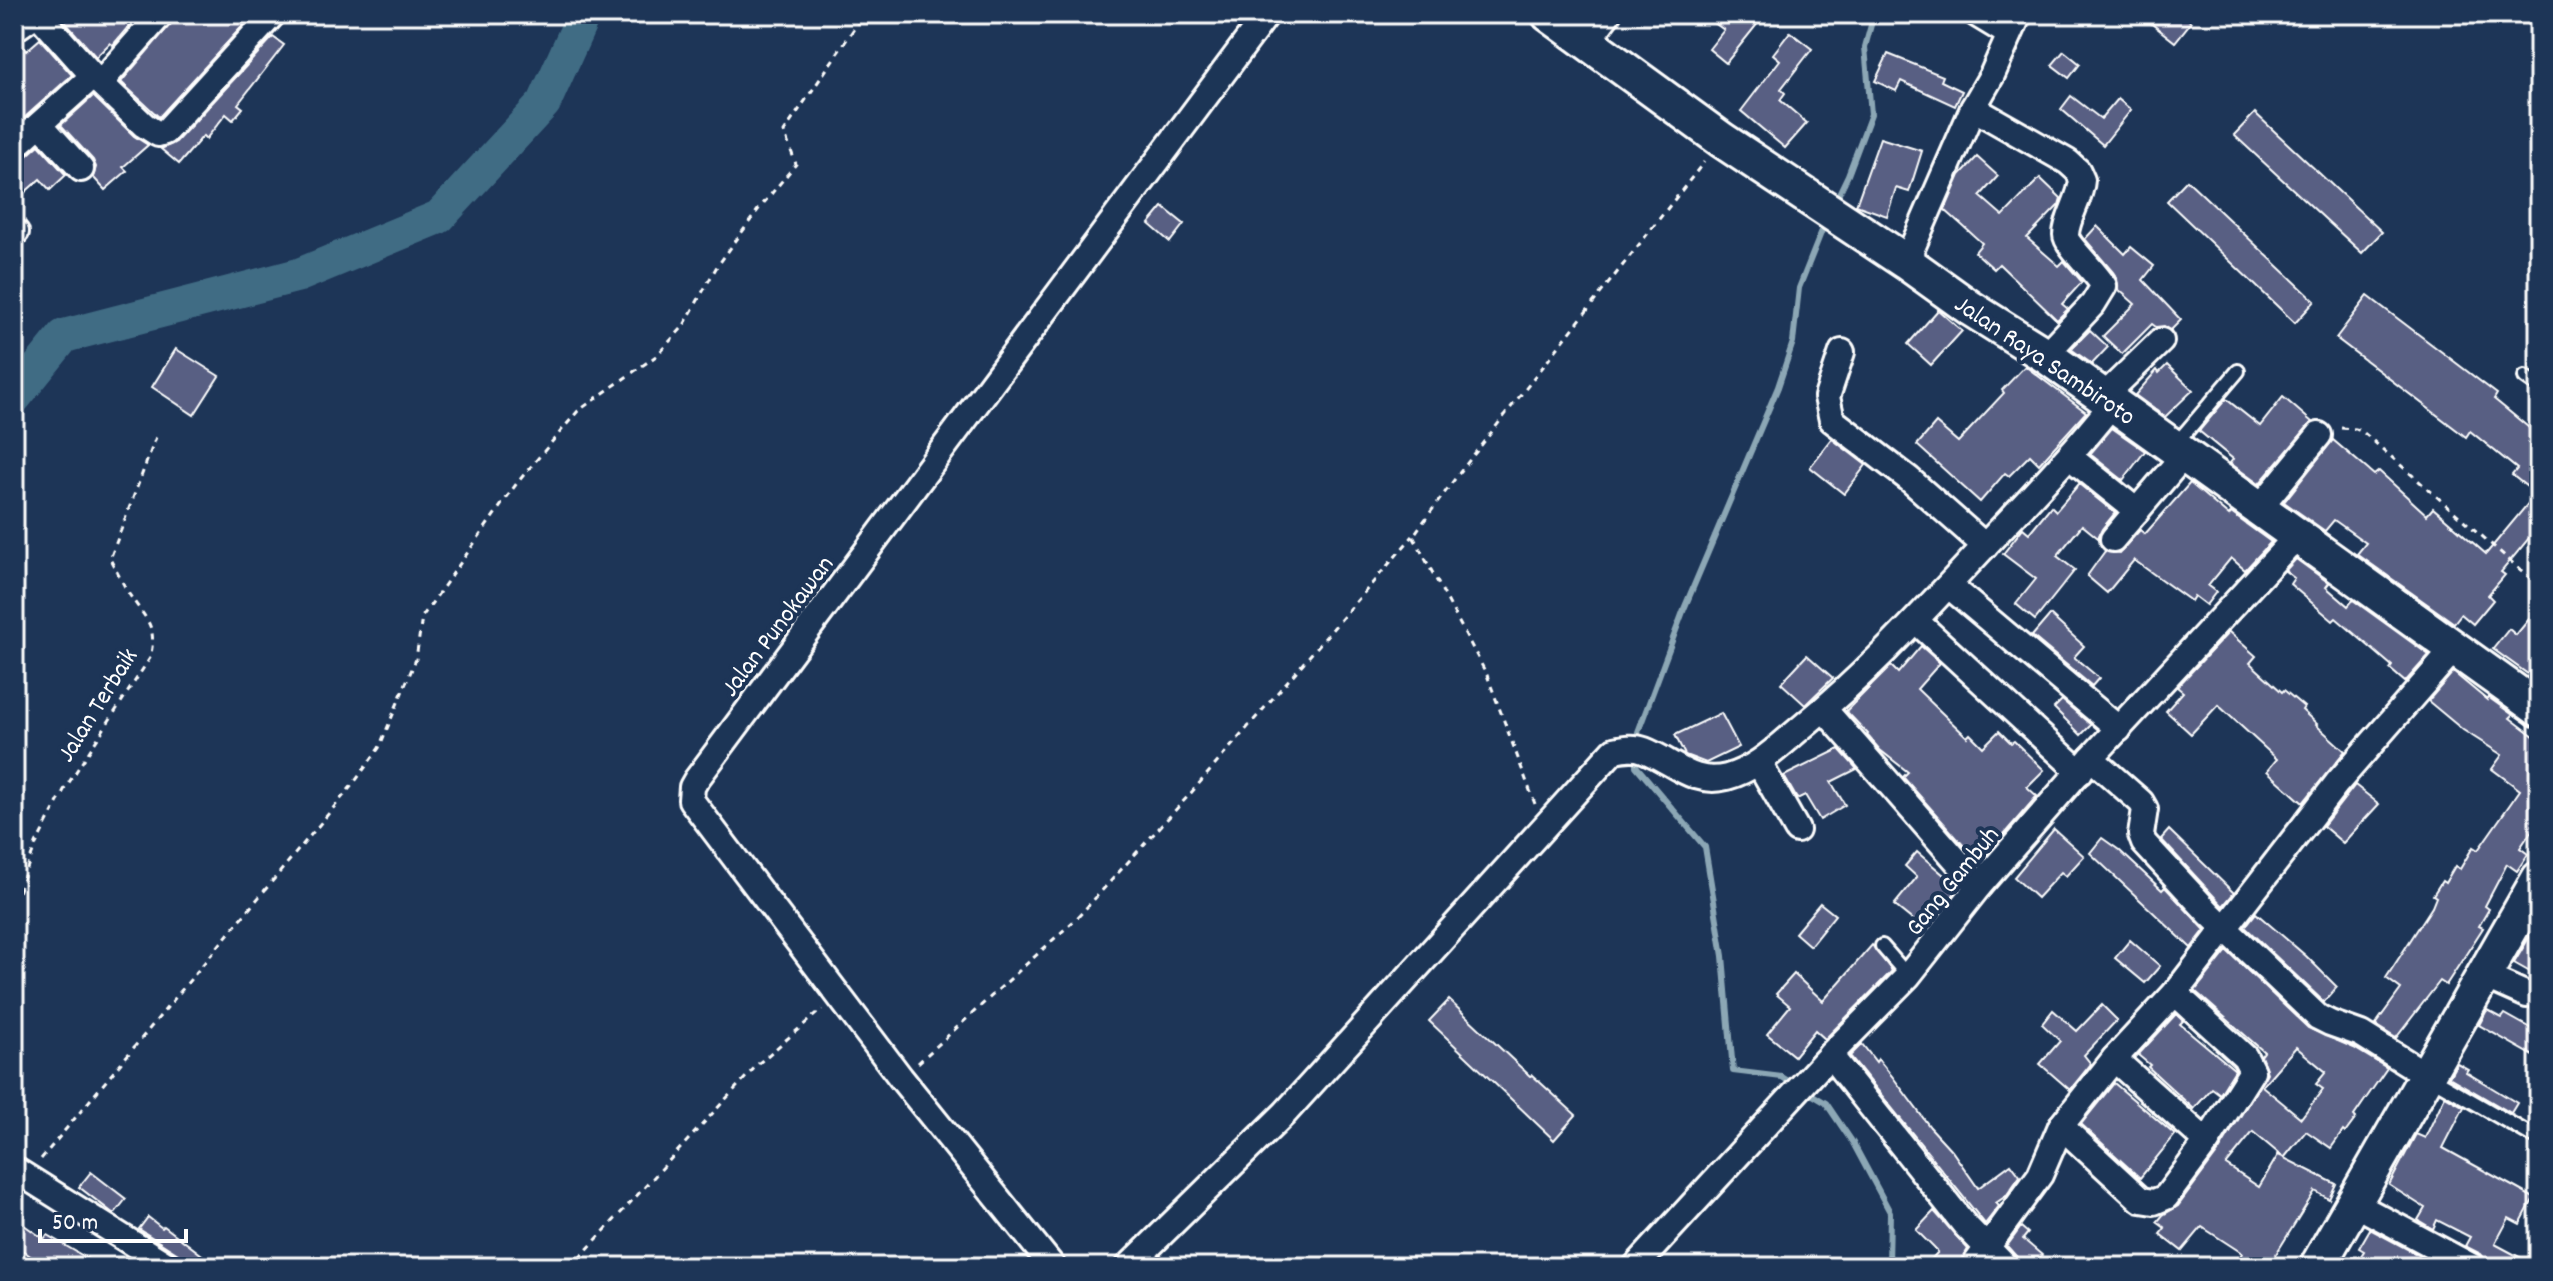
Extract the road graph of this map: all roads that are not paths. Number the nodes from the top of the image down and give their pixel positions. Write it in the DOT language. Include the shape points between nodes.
graph roads {
  1 [pos="37,14"];
  2 [pos="161,14"];
  3 [pos="273,14"];
  4 [pos="1267,14"];
  5 [pos="1549,14"];
  6 [pos="1608,14"];
  7 [pos="1976,14"];
  8 [pos="2014,24"];
  9 [pos="14,29"];
  10 [pos="1587,42"];
  11 [pos="96,80"];
  12 [pos="1973,108"];
  13 [pos="40,124"];
  14 [pos="14,147"];
  15 [pos="81,169"];
  16 [pos="1906,262"];
  17 [pos="2161,341"];
  18 [pos="1842,352"];
  19 [pos="2045,355"];
  20 [pos="2238,371"];
  21 [pos="2525,377"];
  22 [pos="2539,387"];
  23 [pos="2108,400"];
  24 [pos="2319,435"];
  25 [pos="2179,451"];
  26 [pos="2070,457"];
  27 [pos="2260,507"];
  28 [pos="2137,511"];
  29 [pos="2298,535"];
  30 [pos="2113,539"];
  31 [pos="1985,546"];
  32 [pos="1949,586"];
  33 [pos="1916,621"];
  34 [pos="2454,649"];
  35 [pos="1824,709"];
  36 [pos="2539,709"];
  37 [pos="2119,729"];
  38 [pos="1759,763"];
  39 [pos="2085,765"];
  40 [pos="1797,830"];
  41 [pos="2539,879"];
  42 [pos="1979,886"];
  43 [pos="2225,929"];
  44 [pos="1882,946"];
  45 [pos="1908,976"];
  46 [pos="2484,976"];
  47 [pos="2539,992"];
  48 [pos="2175,993"];
  49 [pos="1830,1055"];
  50 [pos="2114,1059"];
  51 [pos="2425,1074"];
  52 [pos="2061,1126"];
  53 [pos="2531,1135"];
  54 [pos="2207,1142"];
  55 [pos="20,1173"];
  56 [pos="2353,1203"];
  57 [pos="1980,1258"];
  58 [pos="170,1267"];
  59 [pos="1053,1267"];
  60 [pos="1128,1267"];
  61 [pos="1635,1267"];
  62 [pos="2006,1267"];
  63 [pos="2317,1267"];
  64 [pos="2473,1267"];
  1 -- 9 [label="street"];
  1 -- 11 [label="street"];
  2 -- 11 [label="street"];
  3 -- 11 [label="street" via="165,132 158,134 144,125"];
  4 -- 59 [label="street, Jalan Punokawan" via="692,787 691,800 901,1078"];
  5 -- 10 [label="street, Jalan Raya Sambiroto"];
  6 -- 10 [label="street"];
  7 -- 8 [label="street"];
  8 -- 12 [label="street"];
  10 -- 16 [label="street, Jalan Raya Sambiroto" via="1722,140"];
  11 -- 13 [label="street"];
  12 -- 16 [label="street"];
  12 -- 19 [label="street" via="2068,162 2082,180 2066,235 2104,286"];
  13 -- 14 [label="street"];
  13 -- 15 [label="street"];
  16 -- 19 [label="street, Jalan Raya Sambiroto"];
  17 -- 23 [label="street"];
  18 -- 31 [label="street" via="1827,397 1832,420"];
  19 -- 23 [label="street, Jalan Raya Sambiroto"];
  20 -- 25 [label="lane"];
  21 -- 22 [label="lane"];
  23 -- 25 [label="street, Jalan Raya Sambiroto"];
  23 -- 26 [label="street"];
  24 -- 27 [label="street"];
  25 -- 27 [label="street, Jalan Raya Sambiroto"];
  25 -- 28 [label="street"];
  26 -- 28 [label="street"];
  26 -- 31 [label="street"];
  27 -- 29 [label="street, Jalan Raya Sambiroto"];
  28 -- 30 [label="street"];
  29 -- 34 [label="street, Jalan Raya Sambiroto"];
  29 -- 37 [label="street, Gang Gambuh"];
  31 -- 32 [label="street"];
  32 -- 33 [label="street"];
  32 -- 37 [label="street"];
  33 -- 35 [label="street"];
  33 -- 39 [label="street"];
  34 -- 36 [label="street, Jalan Raya Sambiroto"];
  34 -- 43 [label="street" via="2337,783"];
  35 -- 38 [label="street"];
  35 -- 42 [label="street"];
  37 -- 39 [label="street, Gang Gambuh"];
  38 -- 40 [label="street"];
  38 -- 60 [label="street" via="1708,779 1688,775 1636,748 1614,750 1285,1113"];
  39 -- 42 [label="street, Gang Gambuh"];
  39 -- 43 [label="street" via="2141,802 2144,843"];
  41 -- 46 [label="street"];
  42 -- 45 [label="street, Gang Gambuh"];
  43 -- 48 [label="street"];
  43 -- 51 [label="street" via="2318,1017 2361,1034"];
  44 -- 45 [label="lane"];
  45 -- 49 [label="street, Gang Gambuh"];
  46 -- 47 [label="street" via="2527,995"];
  46 -- 51 [label="street"];
  48 -- 50 [label="street"];
  48 -- 54 [label="street" via="2245,1057 2252,1071"];
  49 -- 57 [label="street"];
  49 -- 61 [label="street, Gang Gambuh"];
  50 -- 52 [label="street"];
  50 -- 54 [label="street"];
  51 -- 53 [label="lane"];
  51 -- 56 [label="street"];
  52 -- 54 [label="street" via="2141,1200 2154,1202 2166,1197"];
  52 -- 57 [label="street" via="2040,1175"];
  55 -- 58 [label="street"];
  56 -- 63 [label="street"];
  56 -- 64 [label="street"];
  57 -- 62 [label="street"];
}
